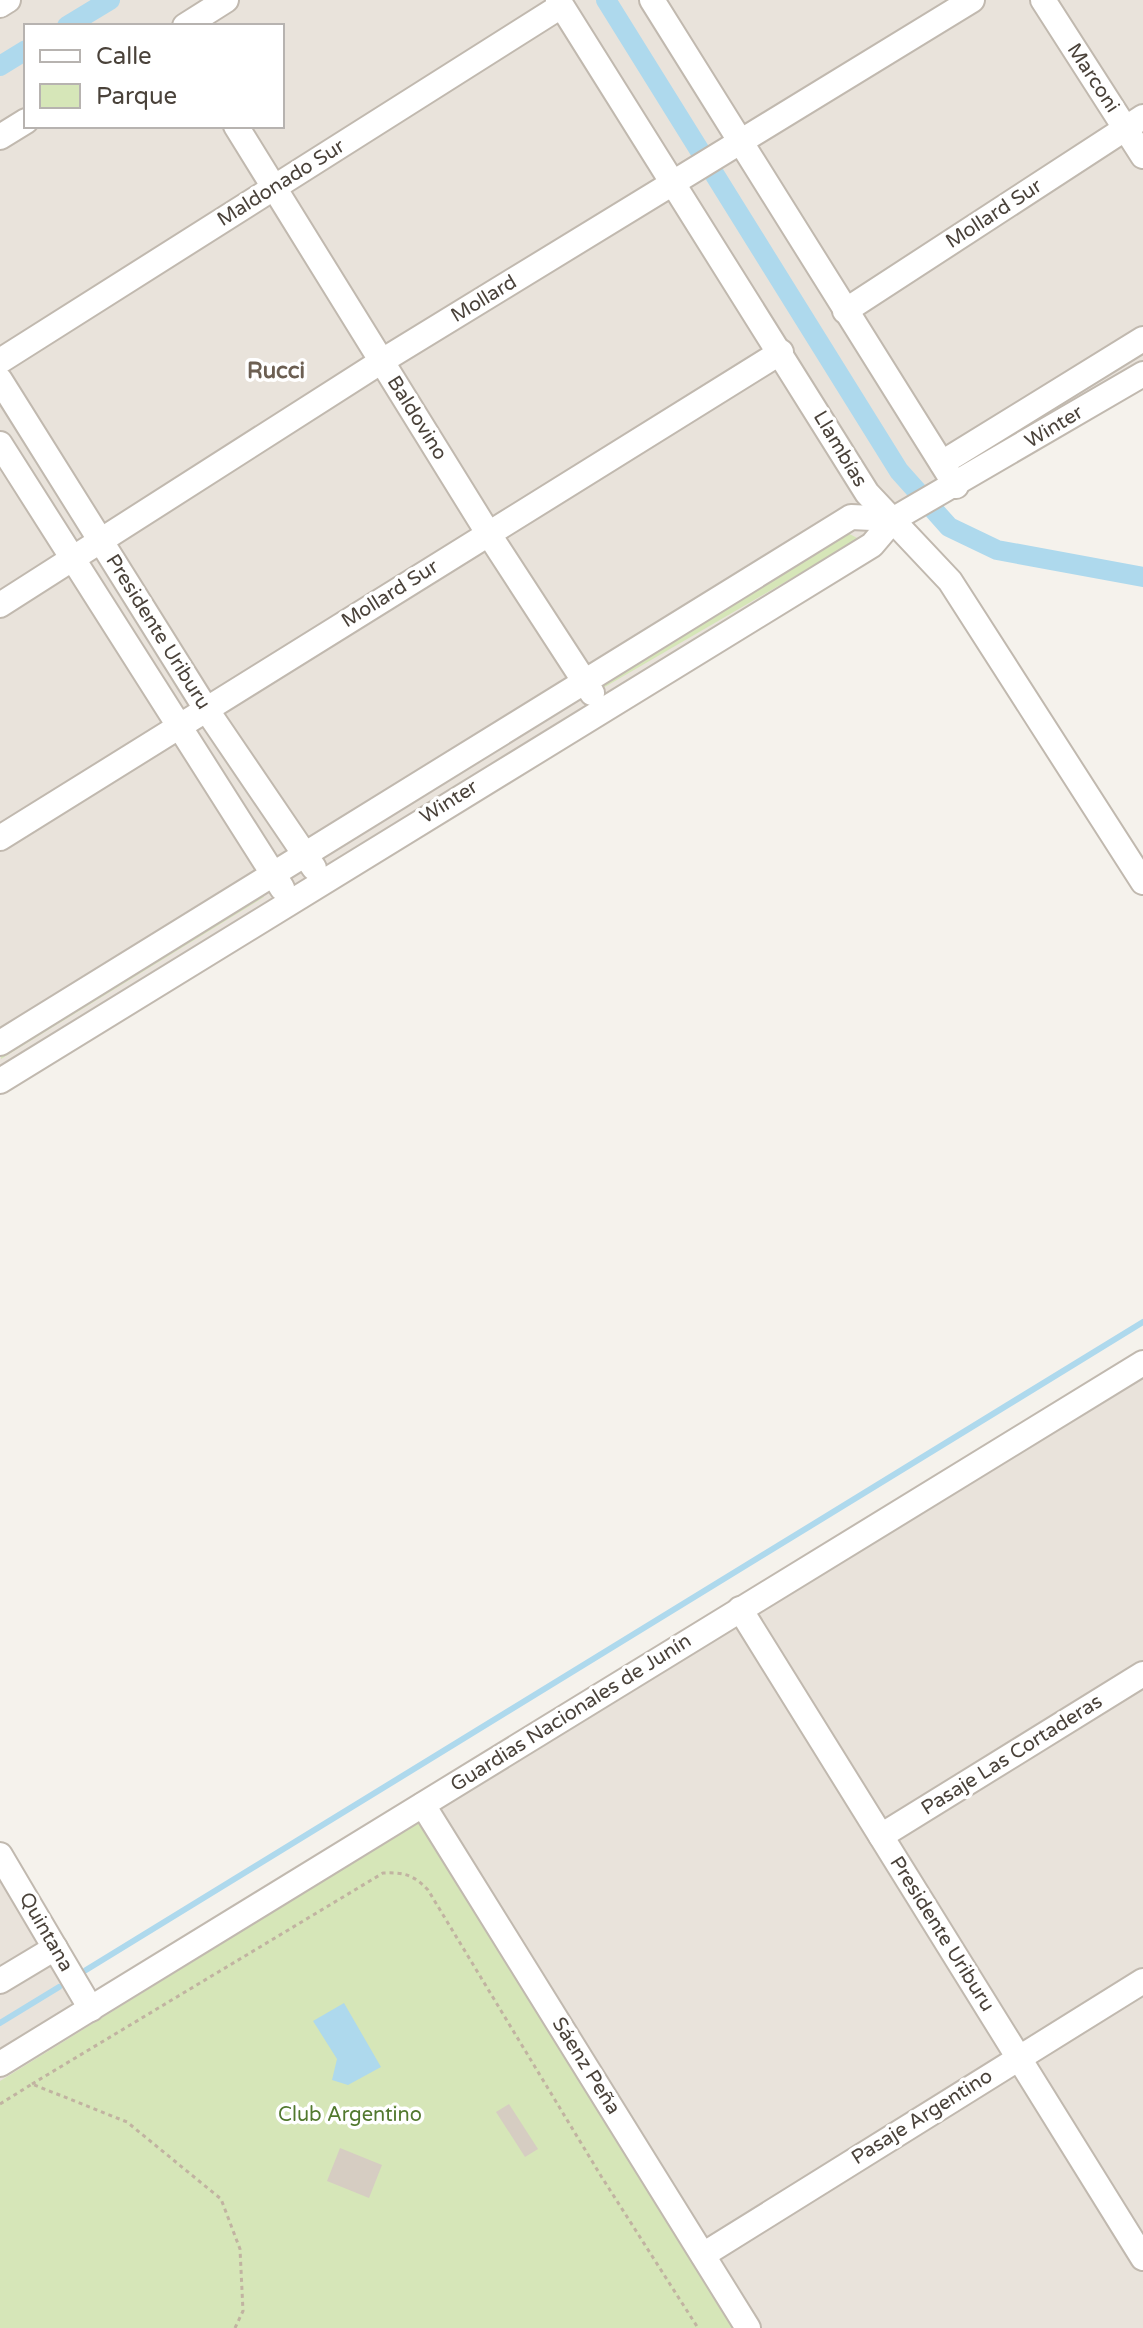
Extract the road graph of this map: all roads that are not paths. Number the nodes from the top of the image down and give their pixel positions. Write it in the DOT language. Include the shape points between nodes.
graph roads {
  1 [pos="8,0"];
  2 [pos="226,0"];
  3 [pos="652,0"];
  4 [pos="972,0"];
  5 [pos="1043,0"];
  6 [pos="560,3"];
  7 [pos="0,5"];
  8 [pos="188,24"];
  9 [pos="24,122"];
  10 [pos="1134,123"];
  11 [pos="237,128"];
  12 [pos="0,137"];
  13 [pos="731,148"];
  14 [pos="1143,156"];
  15 [pos="683,177"];
  16 [pos="274,187"];
  17 [pos="845,311"];
  18 [pos="1143,339"];
  19 [pos="781,352"];
  20 [pos="0,361"];
  21 [pos="382,361"];
  22 [pos="1143,374"];
  23 [pos="0,380"];
  24 [pos="0,444"];
  25 [pos="942,463"];
  26 [pos="955,486"];
  27 [pos="902,514"];
  28 [pos="488,533"];
  29 [pos="101,540"];
  30 [pos="72,559"];
  31 [pos="0,605"];
  32 [pos="585,682"];
  33 [pos="206,709"];
  34 [pos="601,709"];
  35 [pos="178,727"];
  36 [pos="0,838"];
  37 [pos="307,855"];
  38 [pos="275,874"];
  39 [pos="321,881"];
  40 [pos="1143,882"];
  41 [pos="289,901"];
  42 [pos="0,1043"];
  43 [pos="0,1080"];
  44 [pos="1143,1363"];
  45 [pos="740,1609"];
  46 [pos="1143,1674"];
  47 [pos="423,1805"];
  48 [pos="881,1836"];
  49 [pos="0,1855"];
  50 [pos="55,1948"];
  51 [pos="0,1981"];
  52 [pos="1143,1981"];
  53 [pos="91,2009"];
  54 [pos="1018,2057"];
  55 [pos="0,2064"];
  56 [pos="703,2255"];
  57 [pos="1143,2258"];
  58 [pos="748,2328"];
  1 -- 7 [label="street"];
  2 -- 8 [label="street"];
  3 -- 13 [label="street"];
  4 -- 13 [label="street, Mollard"];
  5 -- 10 [label="street, Marconi"];
  6 -- 15 [label="street, Llambías"];
  6 -- 16 [label="street, Maldonado Sur"];
  9 -- 12 [label="street"];
  10 -- 14 [label="street, Marconi"];
  10 -- 17 [label="street, Mollard Sur"];
  11 -- 16 [label="street, Baldovino"];
  13 -- 15 [label="street, Mollard"];
  13 -- 17 [label="street"];
  15 -- 19 [label="street, Llambías"];
  15 -- 21 [label="street, Mollard"];
  16 -- 20 [label="street, Maldonado Sur"];
  16 -- 21 [label="street, Baldovino"];
  17 -- 25 [label="street"];
  18 -- 25 [label="street"];
  19 -- 27 [label="street, Llambías" via="867,493"];
  19 -- 28 [label="street, Mollard Sur"];
  21 -- 28 [label="street, Baldovino"];
  21 -- 29 [label="street, Mollard"];
  22 -- 26 [label="street, Winter"];
  23 -- 29 [label="street, Presidente Uriburu"];
  24 -- 30 [label="street, Presidente Uriburu"];
  25 -- 26 [label="street"];
  26 -- 27 [label="street, Winter"];
  27 -- 32 [label="street, Winter" via="851,517"];
  27 -- 34 [label="street, Winter" via="872,545"];
  27 -- 40 [label="street, Llambías"];
  28 -- 32 [label="street, Baldovino"];
  28 -- 33 [label="street, Mollard Sur"];
  29 -- 30 [label="street, Mollard"];
  29 -- 33 [label="street, Presidente Uriburu"];
  30 -- 31 [label="street, Mollard"];
  30 -- 35 [label="street, Presidente Uriburu"];
  32 -- 34 [label="street, Baldovino"];
  32 -- 37 [label="street, Winter"];
  33 -- 35 [label="street, Mollard Sur"];
  33 -- 37 [label="street, Presidente Uriburu"];
  34 -- 39 [label="street, Winter"];
  35 -- 36 [label="street, Mollard Sur"];
  35 -- 38 [label="street, Presidente Uriburu"];
  37 -- 38 [label="street, Winter"];
  37 -- 39 [label="street, Presidente Uriburu"];
  38 -- 41 [label="street, Presidente Uriburu"];
  38 -- 42 [label="street, Winter"];
  39 -- 41 [label="street, Winter"];
  41 -- 43 [label="street, Winter"];
  44 -- 45 [label="street, Guardias Nacionales de Junín"];
  45 -- 47 [label="street, Guardias Nacionales de Junín"];
  45 -- 48 [label="street, Presidente Uriburu"];
  46 -- 48 [label="street, Pasaje Las Cortaderas"];
  47 -- 53 [label="street, Guardias Nacionales de Junín"];
  47 -- 56 [label="street, Sáenz Peña"];
  48 -- 54 [label="street, Presidente Uriburu"];
  49 -- 50 [label="street, Quintana"];
  50 -- 51 [label="street"];
  50 -- 53 [label="street, Quintana"];
  52 -- 54 [label="street, Pasaje Argentino"];
  53 -- 55 [label="street, Guardias Nacionales de Junín"];
  54 -- 56 [label="street, Pasaje Argentino"];
  54 -- 57 [label="street, Presidente Uriburu"];
  56 -- 58 [label="street, Sáenz Peña"];
}
